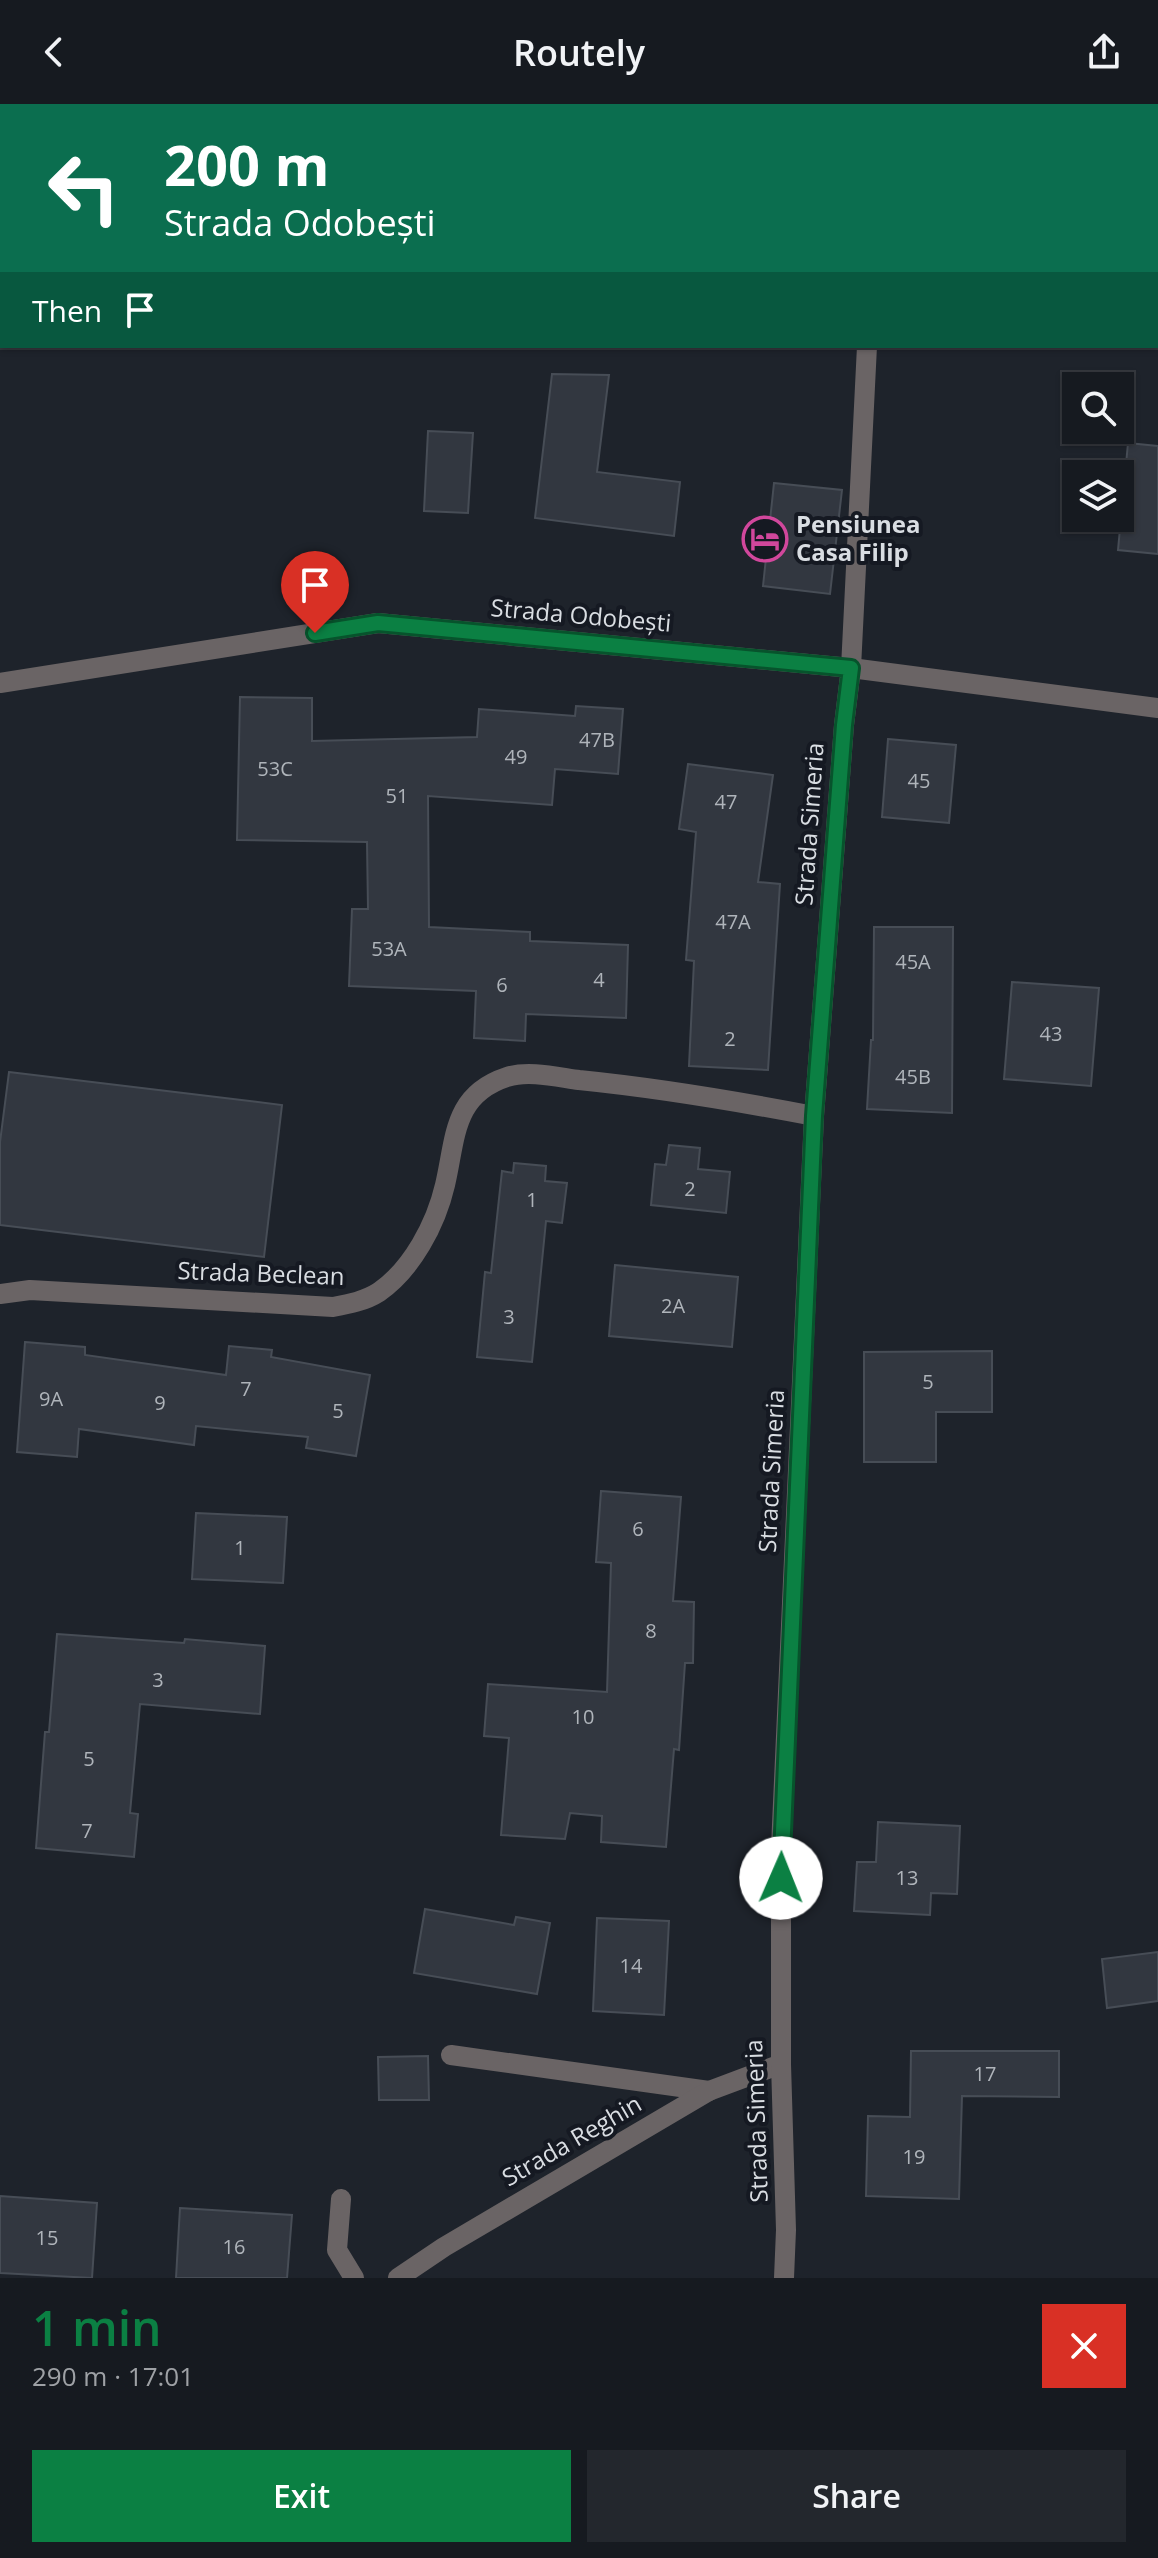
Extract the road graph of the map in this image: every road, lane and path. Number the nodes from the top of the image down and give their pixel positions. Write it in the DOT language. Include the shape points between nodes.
graph roads {
  1 [pos="867,348"];
  2 [pos="851,668"];
  3 [pos="0,683"];
  4 [pos="1158,708"];
  5 [pos="814,1116"];
  6 [pos="0,1294"];
  7 [pos="451,2055"];
  8 [pos="781,2064"];
  9 [pos="709,2091"];
  10 [pos="341,2199"];
  11 [pos="354,2278"];
  12 [pos="398,2278"];
  13 [pos="784,2278"];
  1 -- 2 [label="street, Strada Simeria"];
  2 -- 3 [label="street, Strada Odobești" via="378,623"];
  2 -- 4 [label="street, Strada Odobești"];
  2 -- 5 [label="street, Strada Simeria"];
  5 -- 6 [label="street, Strada Beclean" via="595,1081 510,1076 474,1095 454,1134 432,1226 396,1277 358,1302 333,1307 30,1290"];
  5 -- 8 [label="street, Strada Simeria" via="781,1847"];
  7 -- 9 [label="street"];
  8 -- 9 [label="street, Strada Reghin"];
  8 -- 13 [label="street, Strada Simeria"];
  9 -- 12 [label="street, Strada Reghin"];
  10 -- 11 [label="street" via="337,2250"];
}
